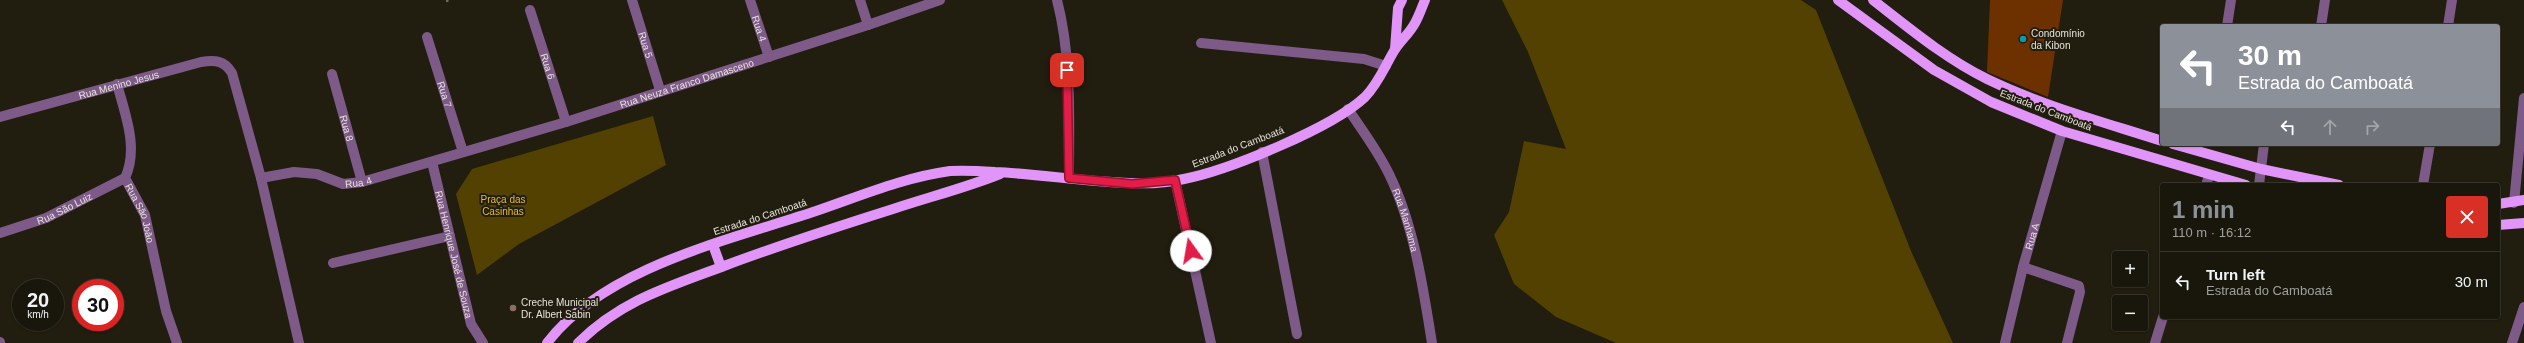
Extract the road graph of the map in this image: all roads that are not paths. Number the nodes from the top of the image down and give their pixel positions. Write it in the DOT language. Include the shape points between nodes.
graph roads {
  1 [pos="632,0"];
  2 [pos="750,0"];
  3 [pos="860,0"];
  4 [pos="940,0"];
  5 [pos="1057,0"];
  6 [pos="1402,0"];
  7 [pos="1425,0"];
  8 [pos="1838,0"];
  9 [pos="1872,0"];
  10 [pos="2231,0"];
  11 [pos="2324,0"];
  12 [pos="2452,0"];
  13 [pos="530,10"];
  14 [pos="2227,24"];
  15 [pos="2321,24"];
  16 [pos="2448,24"];
  17 [pos="868,25"];
  18 [pos="428,38"];
  19 [pos="1201,43"];
  20 [pos="1395,48"];
  21 [pos="769,57"];
  22 [pos="1386,66"];
  23 [pos="332,74"];
  24 [pos="117,84"];
  25 [pos="660,90"];
  26 [pos="2524,98"];
  27 [pos="1348,109"];
  28 [pos="0,118"];
  29 [pos="566,122"];
  30 [pos="2062,131"];
  31 [pos="2160,140"];
  32 [pos="2180,146"];
  33 [pos="2264,146"];
  34 [pos="2430,146"];
  35 [pos="463,152"];
  36 [pos="1262,152"];
  37 [pos="432,162"];
  38 [pos="2261,169"];
  39 [pos="1004,172"];
  40 [pos="125,178"];
  41 [pos="261,178"];
  42 [pos="1069,178"];
  43 [pos="1175,180"];
  44 [pos="2208,180"];
  45 [pos="362,182"];
  46 [pos="2231,183"];
  47 [pos="2259,183"];
  48 [pos="2328,183"];
  49 [pos="2423,183"];
  50 [pos="2524,200"];
  51 [pos="2514,203"];
  52 [pos="2500,204"];
  53 [pos="2524,223"];
  54 [pos="2500,225"];
  55 [pos="0,233"];
  56 [pos="450,236"];
  57 [pos="713,245"];
  58 [pos="333,263"];
  59 [pos="722,267"];
  60 [pos="2023,267"];
  61 [pos="2524,307"];
  62 [pos="2162,319"];
  63 [pos="1297,334"];
  64 [pos="176,343"];
  65 [pos="299,343"];
  66 [pos="484,343"];
  67 [pos="547,343"];
  68 [pos="578,343"];
  69 [pos="1211,343"];
  70 [pos="1432,343"];
  71 [pos="2005,343"];
  72 [pos="2067,343"];
  73 [pos="2155,343"];
  74 [pos="2512,343"];
  1 -- 25 [label="street, Rua 5"];
  2 -- 21 [label="street, Rua 4"];
  3 -- 17 [label="street"];
  4 -- 17 [label="street, Rua Neuza Franco Damasceno"];
  5 -- 42 [label="street" via="1064,34 1068,85"];
  6 -- 20 [label="main road, Estrada do Camboatá" via="1398,8"];
  7 -- 20 [label="main road, Estrada do Camboatá" via="1415,24"];
  8 -- 30 [label="main road, Estrada do Camboatá" via="1907,52 1962,87 2022,116"];
  9 -- 31 [label="main road, Estrada do Camboatá" via="1917,35 1987,79 2061,109"];
  10 -- 14 [label="street"];
  11 -- 15 [label="street"];
  12 -- 16 [label="street"];
  13 -- 29 [label="street, Rua 6"];
  17 -- 21 [label="street, Rua Neuza Franco Damasceno"];
  18 -- 35 [label="street, Rua 7"];
  19 -- 22 [label="street" via="1364,59"];
  20 -- 22 [label="main road, Estrada do Camboatá"];
  21 -- 25 [label="street, Rua Neuza Franco Damasceno"];
  22 -- 27 [label="main road, Estrada do Camboatá" via="1373,88"];
  23 -- 45 [label="street, Rua 8"];
  24 -- 28 [label="street, Rua Menino Jesus"];
  24 -- 40 [label="street, Rua Sāo Joāo" via="128,128 132,159"];
  24 -- 41 [label="street, Rua Menino Jesus" via="212,61 221,62 232,74"];
  25 -- 29 [label="street, Rua Neuza Franco Damasceno"];
  26 -- 51 [label="street"];
  27 -- 36 [label="main road, Estrada do Camboatá" via="1309,132"];
  27 -- 70 [label="street, Rua Manhama" via="1377,151 1402,204 1424,290"];
  29 -- 35 [label="street, Rua Neuza Franco Damasceno"];
  30 -- 44 [label="main road, Estrada do Camboatá"];
  30 -- 60 [label="street, Rua A"];
  32 -- 38 [label="main road"];
  33 -- 38 [label="street"];
  34 -- 49 [label="street"];
  35 -- 37 [label="street, Rua Neuza Franco Damasceno"];
  36 -- 43 [label="main road, Estrada do Camboatá" via="1203,174"];
  36 -- 63 [label="street"];
  37 -- 45 [label="street, Rua 4"];
  37 -- 56 [label="street, Rua Henrique José de Souza"];
  38 -- 47 [label="street"];
  38 -- 48 [label="main road"];
  39 -- 42 [label="main road, Estrada do Camboatá"];
  39 -- 57 [label="main road, Estrada do Camboatá" via="962,171 929,176 891,186"];
  39 -- 59 [label="main road, Estrada do Camboatá" via="964,188 791,241"];
  40 -- 55 [label="street, Rua São Luiz" via="46,218"];
  40 -- 64 [label="street, Rua Sāo Joāo" via="145,215 166,311"];
  41 -- 45 [label="street, Rua 4" via="294,172 317,174 343,184"];
  41 -- 65 [label="street"];
  42 -- 43 [label="main road, Estrada do Camboatá" via="1132,184"];
  43 -- 69 [label="street"];
  44 -- 46 [label="main road, Estrada do Camboatá"];
  50 -- 51 [label="main road"];
  51 -- 52 [label="main road"];
  53 -- 54 [label="main road"];
  56 -- 58 [label="street"];
  56 -- 66 [label="street, Rua Henrique José de Souza" via="471,324"];
  57 -- 59 [label="main road"];
  57 -- 67 [label="main road, Estrada do Camboatá" via="635,275 610,289 564,324"];
  59 -- 68 [label="main road, Estrada do Camboatá" via="675,282 632,301 596,325"];
  60 -- 71 [label="street, Rua A"];
  60 -- 72 [label="street" via="2078,286 2080,292"];
  61 -- 74 [label="street"];
  62 -- 73 [label="street"];
}
